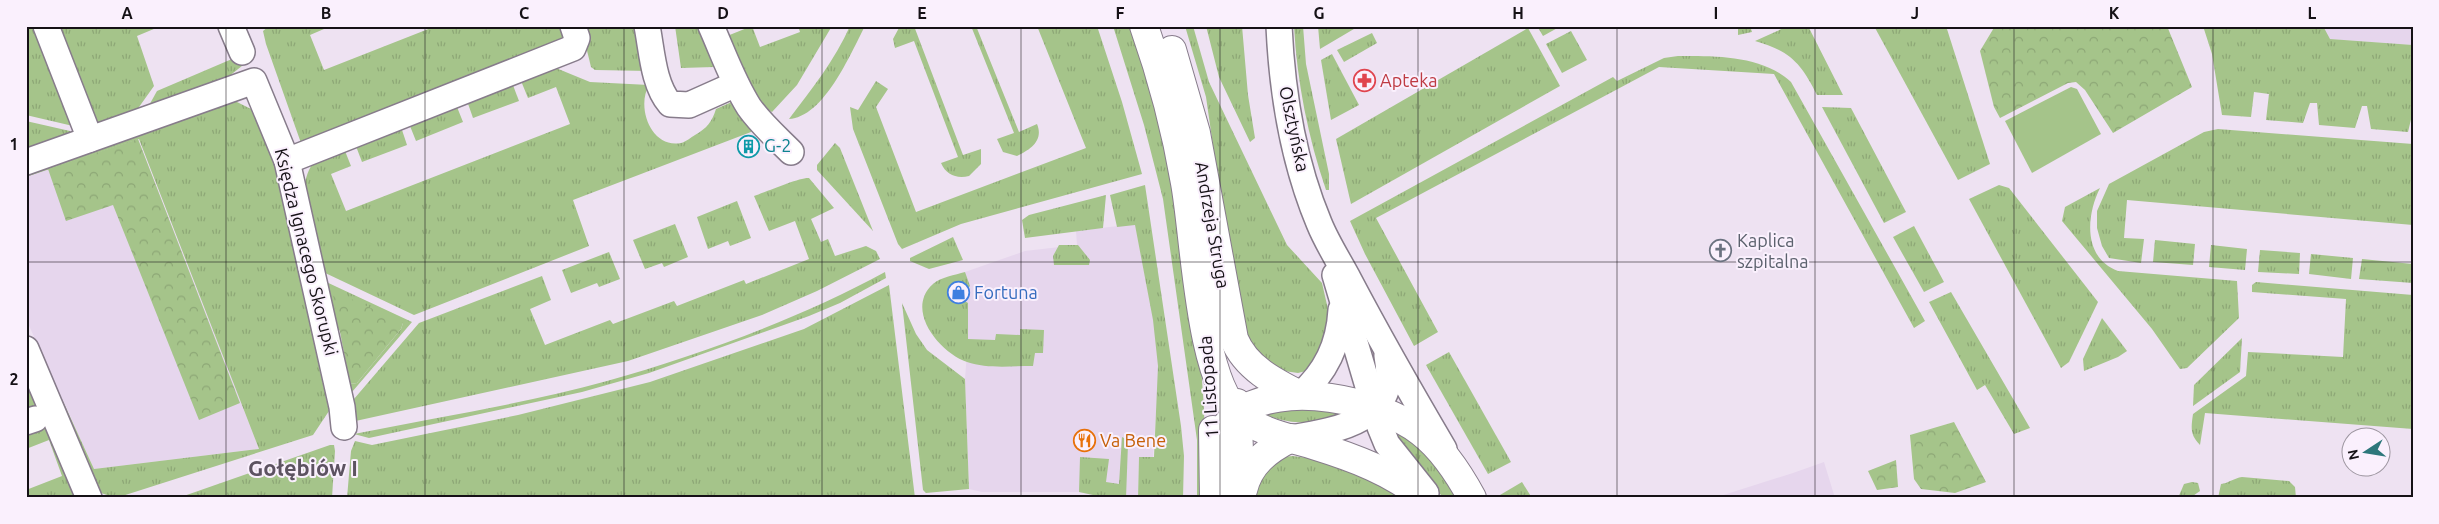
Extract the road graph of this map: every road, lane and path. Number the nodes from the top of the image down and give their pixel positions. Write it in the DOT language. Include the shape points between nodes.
graph roads {
  1 [pos="46,26"];
  2 [pos="574,26"];
  3 [pos="648,26"];
  4 [pos="712,26"];
  5 [pos="1144,26"];
  6 [pos="1164,26"];
  7 [pos="1279,26"];
  8 [pos="736,84"];
  9 [pos="90,139"];
  10 [pos="791,152"];
  11 [pos="287,161"];
  12 [pos="26,162"];
  13 [pos="1322,229"];
  14 [pos="1341,298"];
  15 [pos="1217,325"];
  16 [pos="26,349"];
  17 [pos="1385,350"];
  18 [pos="1300,395"];
  19 [pos="1374,408"];
  20 [pos="1238,414"];
  21 [pos="344,427"];
  22 [pos="1291,438"];
  23 [pos="1214,448"];
  24 [pos="1467,488"];
  25 [pos="1242,496"];
  26 [pos="89,498"];
  27 [pos="1214,498"];
  28 [pos="1424,498"];
  29 [pos="1430,498"];
  1 -- 9 [label="street"];
  2 -- 11 [label="street" via="577,38 574,48"];
  3 -- 8 [label="street" via="663,96 670,104 689,104"];
  4 -- 8 [label="street"];
  5 -- 15 [label="main road, Andrzeja Struga" via="1164,89"];
  6 -- 15 [label="main road, Andrzeja Struga" via="1196,133"];
  7 -- 13 [label="street, Olsztyńska" via="1280,57 1292,132"];
  8 -- 10 [label="street" via="764,126"];
  9 -- 11 [label="street, Księdza Ignacego Skorupki" via="254,81"];
  9 -- 12 [label="street"];
  11 -- 21 [label="street, Księdza Ignacego Skorupki"];
  13 -- 14 [label="street, Olsztyńska"];
  13 -- 17 [label="street, Olsztyńska"];
  14 -- 18 [label="street, Olsztyńska" via="1332,356 1314,382"];
  14 -- 19 [label="street, Olsztyńska"];
  15 -- 18 [label="main road, Andrzeja Struga" via="1245,359"];
  15 -- 20 [label="main road, 11 Listopada"];
  15 -- 23 [label="main road, 11 Listopada"];
  16 -- 26 [label="street"];
  17 -- 19 [label="street, Olsztyńska" via="1389,384 1386,394"];
  17 -- 24 [label="street, Olsztyńska"];
  18 -- 19 [label="main road, Andrzeja Struga"];
  18 -- 20 [label="main road, Andrzeja Struga" via="1266,400"];
  19 -- 22 [label="street, Olsztyńska" via="1347,427"];
  19 -- 24 [label="main road, Andrzeja Struga" via="1422,432 1435,444"];
  19 -- 29 [label="street, Olsztyńska" via="1387,444"];
  20 -- 22 [label="main road" via="1257,427"];
  20 -- 23 [label="main road, 11 Listopada" via="1228,422"];
  20 -- 25 [label="main road, 11 Listopada"];
  22 -- 25 [label="main road" via="1275,446 1252,466"];
  22 -- 28 [label="main road" via="1375,467 1407,484"];
  23 -- 27 [label="main road, 11 Listopada"];
}
